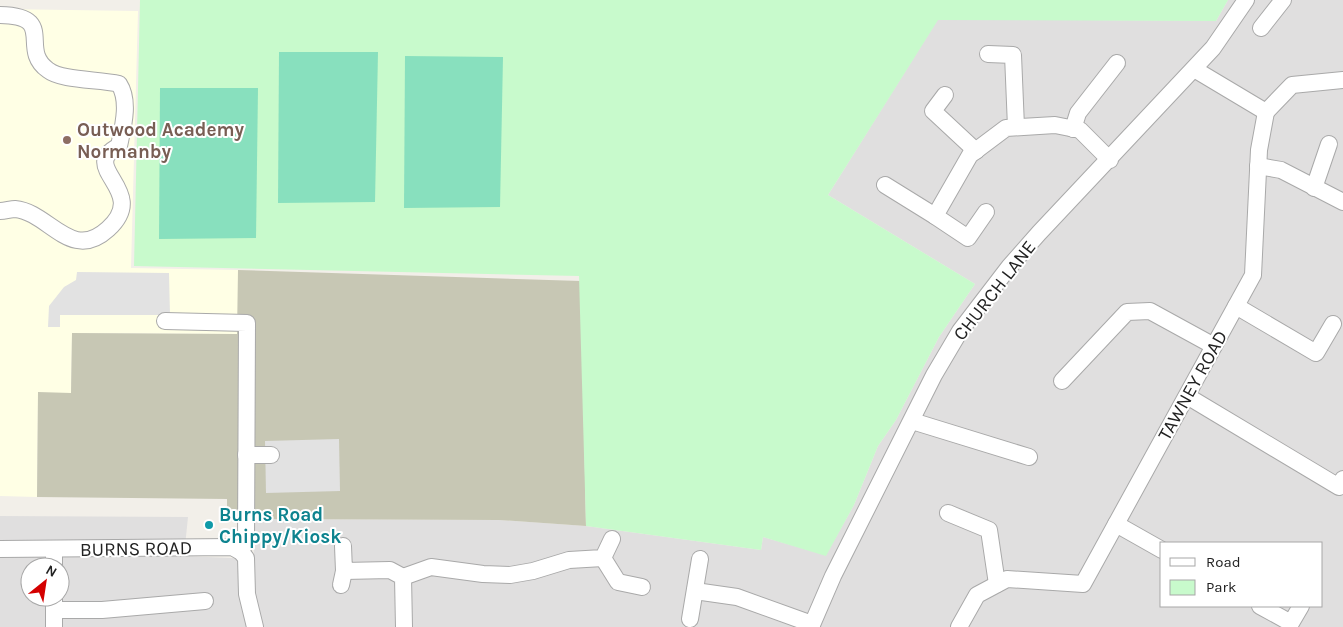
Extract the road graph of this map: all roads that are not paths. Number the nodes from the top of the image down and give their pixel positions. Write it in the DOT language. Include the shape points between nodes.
graph roads {
  1 [pos="1246,0"];
  2 [pos="1283,0"];
  3 [pos="0,15"];
  4 [pos="1261,28"];
  5 [pos="988,54"];
  6 [pos="1117,63"];
  7 [pos="1194,69"];
  8 [pos="1343,80"];
  9 [pos="945,95"];
  10 [pos="1266,112"];
  11 [pos="1016,128"];
  12 [pos="1073,129"];
  13 [pos="1329,144"];
  14 [pos="976,151"];
  15 [pos="1110,160"];
  16 [pos="1258,166"];
  17 [pos="886,185"];
  18 [pos="1314,188"];
  19 [pos="1343,202"];
  20 [pos="0,211"];
  21 [pos="986,212"];
  22 [pos="935,216"];
  23 [pos="1236,306"];
  24 [pos="165,321"];
  25 [pos="1333,324"];
  26 [pos="1214,346"];
  27 [pos="1062,381"];
  28 [pos="1187,396"];
  29 [pos="912,421"];
  30 [pos="246,455"];
  31 [pos="272,455"];
  32 [pos="1029,456"];
  33 [pos="1343,479"];
  34 [pos="948,514"];
  35 [pos="1116,524"];
  36 [pos="612,539"];
  37 [pos="343,546"];
  38 [pos="54,548"];
  39 [pos="0,549"];
  40 [pos="1160,549"];
  41 [pos="241,552"];
  42 [pos="54,557"];
  43 [pos="603,558"];
  44 [pos="700,559"];
  45 [pos="403,577"];
  46 [pos="997,584"];
  47 [pos="642,588"];
  48 [pos="695,591"];
  49 [pos="205,601"];
  50 [pos="70,605"];
  51 [pos="54,607"];
  52 [pos="1262,607"];
  53 [pos="1300,607"];
  54 [pos="690,619"];
  55 [pos="811,625"];
  56 [pos="54,627"];
  57 [pos="255,627"];
  58 [pos="404,627"];
  59 [pos="959,627"];
  1 -- 7 [label="street, CHURCH LANE" via="1213,48"];
  2 -- 4 [label="street"];
  3 -- 20 [label="street" via="23,17 30,22 34,28 34,48 47,70 61,77 119,84 124,92 124,126 119,146 105,157 105,165 122,194 121,211 116,222 102,234 88,240 74,239 22,211"];
  5 -- 11 [label="street" via="1013,55"];
  6 -- 12 [label="street" via="1078,113"];
  7 -- 10 [label="street"];
  7 -- 15 [label="street, CHURCH LANE"];
  8 -- 10 [label="street" via="1292,85"];
  9 -- 14 [label="street" via="933,111"];
  10 -- 16 [label="street, TAWNEY ROAD"];
  11 -- 12 [label="street" via="1054,125"];
  11 -- 14 [label="street" via="1006,128"];
  12 -- 15 [label="street" via="1080,130"];
  13 -- 18 [label="street"];
  14 -- 22 [label="street" via="970,155"];
  15 -- 29 [label="street, CHURCH LANE" via="1015,260 960,331 934,374"];
  16 -- 18 [label="street" via="1281,170"];
  16 -- 23 [label="street, TAWNEY ROAD" via="1253,275"];
  17 -- 22 [label="street"];
  18 -- 19 [label="street"];
  21 -- 22 [label="street" via="968,238"];
  23 -- 25 [label="street" via="1316,353"];
  23 -- 26 [label="street, TAWNEY ROAD"];
  24 -- 30 [label="street" via="247,324"];
  26 -- 27 [label="street" via="1150,311 1127,312"];
  26 -- 28 [label="street, TAWNEY ROAD"];
  28 -- 33 [label="street" via="1338,488"];
  28 -- 35 [label="street, TAWNEY ROAD"];
  29 -- 32 [label="street"];
  29 -- 55 [label="street, CHURCH LANE"];
  30 -- 31 [label="street"];
  30 -- 41 [label="street" via="246,542"];
  34 -- 46 [label="street" via="989,530"];
  35 -- 40 [label="street"];
  35 -- 46 [label="street, TAWNEY ROAD" via="1083,584 1007,579"];
  36 -- 43 [label="street"];
  37 -- 45 [label="street" via="342,578 390,570"];
  38 -- 39 [label="street, BURNS ROAD"];
  38 -- 41 [label="street, BURNS ROAD" via="225,547"];
  38 -- 42 [label="street"];
  41 -- 57 [label="street" via="247,562 247,594"];
  43 -- 45 [label="street" via="569,560 510,576 430,567"];
  43 -- 47 [label="street" via="618,582"];
  44 -- 48 [label="street"];
  45 -- 58 [label="street"];
  46 -- 59 [label="street, TAWNEY ROAD" via="977,595"];
  48 -- 54 [label="street"];
  48 -- 55 [label="street" via="737,597"];
  49 -- 50 [label="street" via="102,610"];
  51 -- 56 [label="street"];
  52 -- 53 [label="street" via="1291,624"];
}
